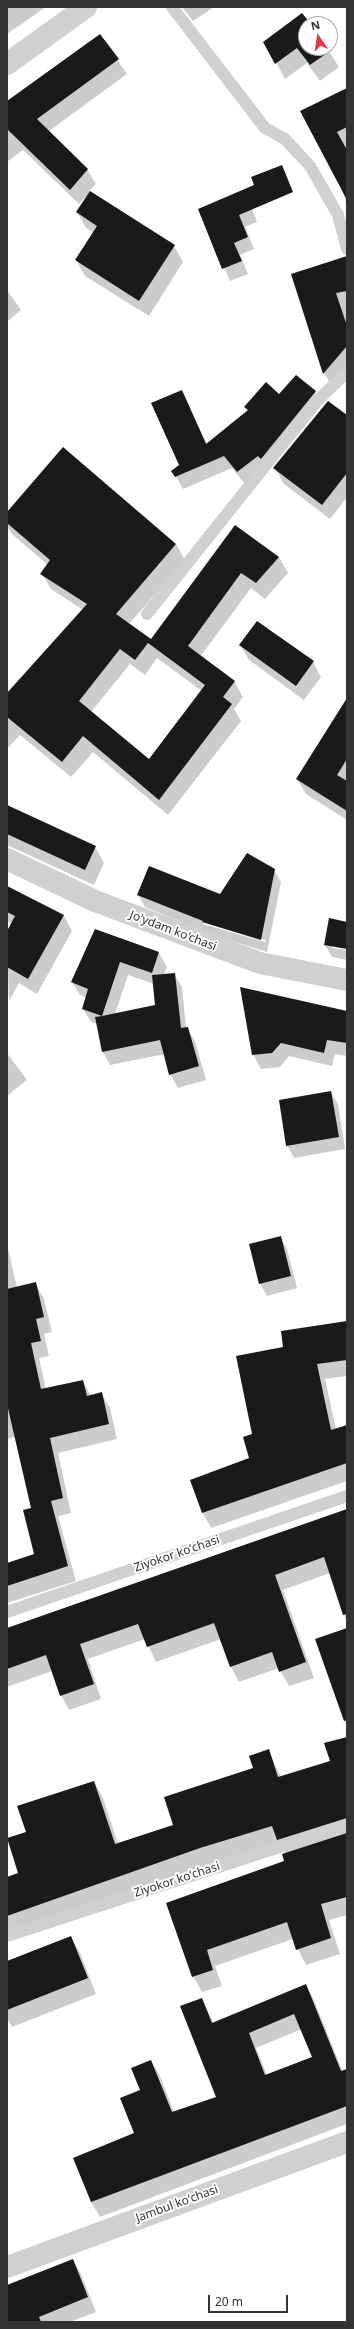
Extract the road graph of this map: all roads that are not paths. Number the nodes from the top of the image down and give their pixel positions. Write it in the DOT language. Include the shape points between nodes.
graph roads {
  1 [pos="86,7"];
  2 [pos="172,7"];
  3 [pos="7,64"];
  4 [pos="347,249"];
  5 [pos="347,372"];
  6 [pos="147,614"];
  7 [pos="7,859"];
  8 [pos="347,980"];
  9 [pos="347,1496"];
  10 [pos="7,1612"];
  11 [pos="347,1825"];
  12 [pos="7,1936"];
  13 [pos="347,2142"];
  14 [pos="7,2267"];
  1 -- 3 [label="street"];
  2 -- 4 [label="lane" via="265,128 285,139 310,166 338,215"];
  5 -- 6 [label="lane" via="317,401"];
  7 -- 8 [label="street, Jo'ydam ko'chasi" via="95,902 260,963"];
  9 -- 10 [label="lane, Ziyokor koʻchasi"];
  11 -- 12 [label="lane, Ziyokor koʻchasi"];
  13 -- 14 [label="street, Jambul koʻchasi"];
}
